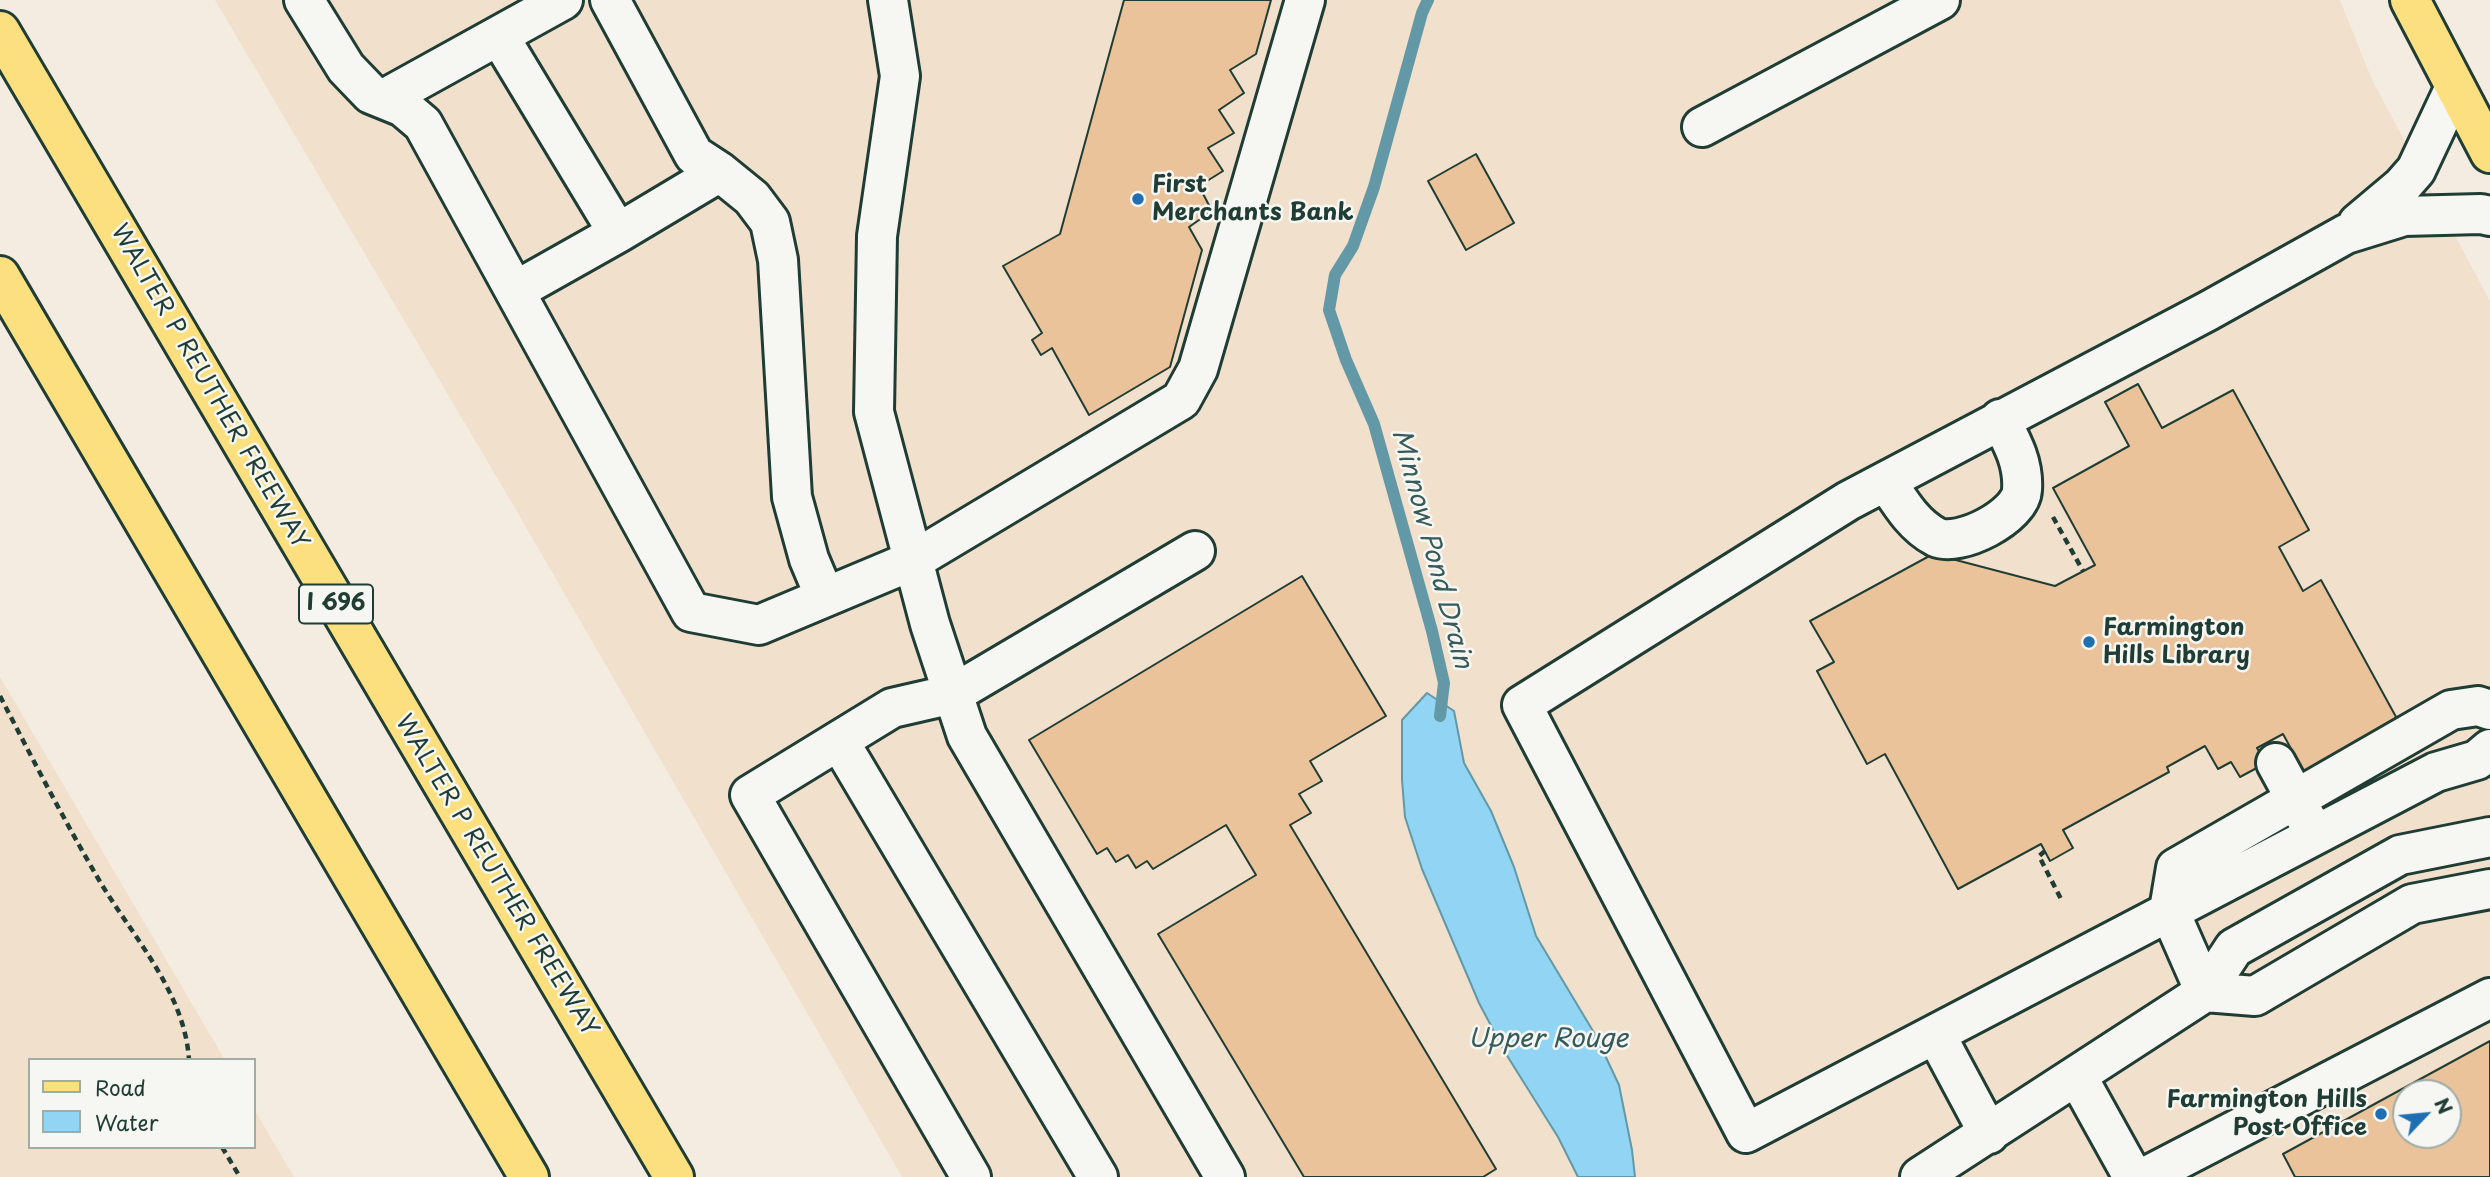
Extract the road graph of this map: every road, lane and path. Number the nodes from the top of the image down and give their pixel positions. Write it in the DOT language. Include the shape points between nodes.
graph roads {
  1 [pos="563,0"];
  2 [pos="610,0"];
  3 [pos="888,0"];
  4 [pos="1305,0"];
  5 [pos="1940,0"];
  6 [pos="2410,0"];
  7 [pos="319,5"];
  8 [pos="0,31"];
  9 [pos="499,36"];
  10 [pos="2455,87"];
  11 [pos="384,99"];
  12 [pos="1702,127"];
  13 [pos="2490,151"];
  14 [pos="720,172"];
  15 [pos="2490,216"];
  16 [pos="618,233"];
  17 [pos="2346,234"];
  18 [pos="0,276"];
  19 [pos="515,291"];
  20 [pos="2000,419"];
  21 [pos="1886,481"];
  22 [pos="2049,510"];
  23 [pos="1195,551"];
  24 [pos="914,560"];
  25 [pos="2083,571"];
  26 [pos="825,597"];
  27 [pos="953,694"];
  28 [pos="0,696"];
  29 [pos="2490,710"];
  30 [pos="839,741"];
  31 [pos="2490,749"];
  32 [pos="2276,763"];
  33 [pos="2295,798"];
  34 [pos="2315,835"];
  35 [pos="2490,837"];
  36 [pos="2045,851"];
  37 [pos="2490,889"];
  38 [pos="2062,901"];
  39 [pos="2169,910"];
  40 [pos="2205,992"];
  41 [pos="2490,998"];
  42 [pos="1936,1035"];
  43 [pos="190,1058"];
  44 [pos="2077,1076"];
  45 [pos="1989,1134"];
  46 [pos="223,1149"];
  47 [pos="240,1177"];
  48 [pos="529,1177"];
  49 [pos="674,1177"];
  50 [pos="971,1177"];
  51 [pos="1098,1177"];
  52 [pos="1225,1177"];
  53 [pos="1920,1177"];
  54 [pos="2133,1177"];
  55 [pos="2145,1177"];
  1 -- 9 [label="street"];
  2 -- 14 [label="street" via="694,155"];
  3 -- 24 [label="street" via="900,76 877,236 874,412"];
  4 -- 24 [label="street" via="1198,369 1181,400"];
  5 -- 12 [label="street"];
  6 -- 10 [label="main road"];
  7 -- 11 [label="street" via="346,68 371,94"];
  8 -- 49 [label="main road, WALTER P REUTHER FREEWAY / I 696"];
  9 -- 11 [label="street"];
  9 -- 16 [label="street"];
  10 -- 13 [label="main road"];
  10 -- 17 [label="street" via="2416,170"];
  11 -- 19 [label="street" via="403,107 423,124"];
  14 -- 16 [label="street"];
  14 -- 26 [label="street" via="752,198 770,222 778,260 792,497"];
  15 -- 17 [label="street" via="2404,216"];
  16 -- 19 [label="street"];
  17 -- 20 [label="street"];
  18 -- 48 [label="main road"];
  19 -- 26 [label="street" via="691,612 759,625"];
  20 -- 21 [label="street"];
  20 -- 21 [label="street" via="2019,456 2023,493 2009,513 1965,539 1938,538 1928,531 1910,517"];
  21 -- 42 [label="street" via="1814,521 1522,705 1746,1133"];
  22 -- 25 [label="path"];
  23 -- 27 [label="street"];
  24 -- 26 [label="street"];
  24 -- 27 [label="street"];
  27 -- 30 [label="street" via="892,708"];
  27 -- 52 [label="street" via="967,736"];
  28 -- 43 [label="path" via="101,883 172,997 188,1038"];
  29 -- 33 [label="street" via="2478,706 2451,710"];
  30 -- 50 [label="street" via="750,795"];
  30 -- 51 [label="street"];
  31 -- 34 [label="street" via="2477,760 2436,772"];
  32 -- 33 [label="street"];
  33 -- 34 [label="street"];
  33 -- 39 [label="street" via="2175,868"];
  34 -- 39 [label="street"];
  35 -- 40 [label="street" via="2400,855 2234,948"];
  36 -- 38 [label="path" via="2039,856"];
  37 -- 40 [label="street" via="2412,904 2255,996"];
  39 -- 40 [label="street"];
  39 -- 42 [label="street"];
  40 -- 44 [label="street"];
  41 -- 55 [label="street"];
  42 -- 45 [label="street"];
  44 -- 45 [label="street"];
  44 -- 54 [label="street"];
  45 -- 53 [label="street"];
  46 -- 47 [label="path"];
}
